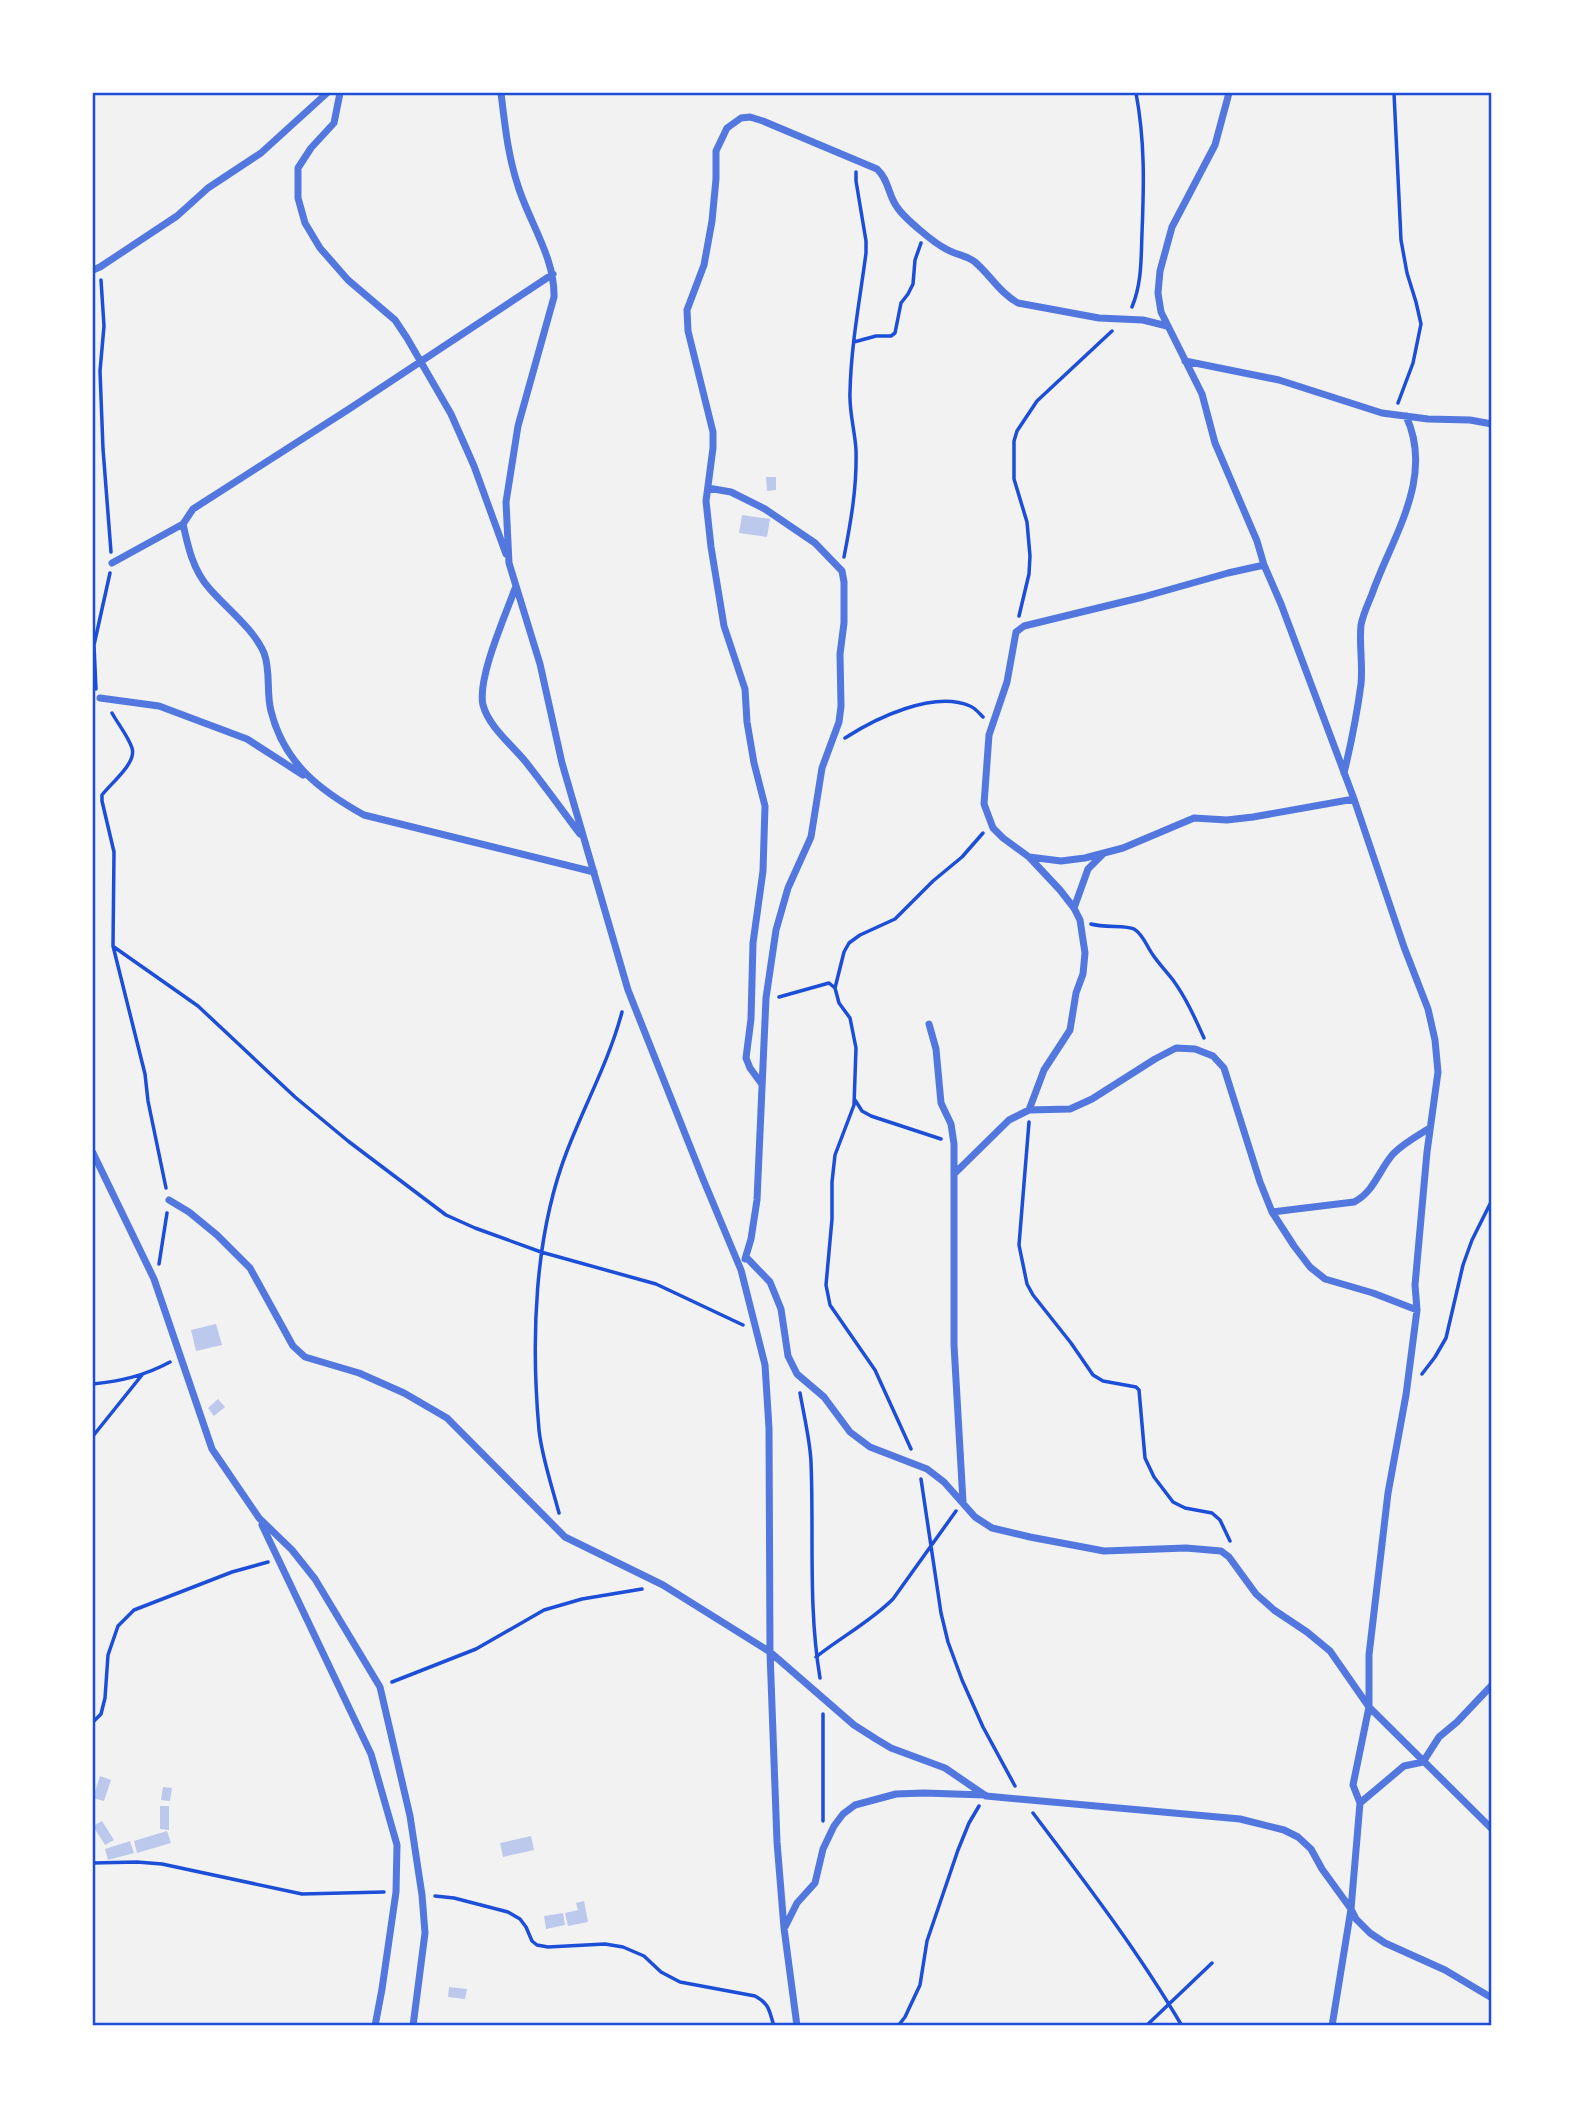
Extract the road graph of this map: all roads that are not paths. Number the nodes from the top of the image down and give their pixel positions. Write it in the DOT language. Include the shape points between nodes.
graph roads {
  1 [pos="327,93"];
  2 [pos="340,93"];
  3 [pos="501,93"];
  4 [pos="1229,93"];
  5 [pos="97,268"];
  6 [pos="553,274"];
  7 [pos="1167,326"];
  8 [pos="1185,361"];
  9 [pos="421,362"];
  10 [pos="1406,416"];
  11 [pos="1492,424"];
  12 [pos="708,488"];
  13 [pos="183,524"];
  14 [pos="112,563"];
  15 [pos="509,563"];
  16 [pos="1264,565"];
  17 [pos="516,585"];
  18 [pos="100,698"];
  19 [pos="1344,774"];
  20 [pos="309,779"];
  21 [pos="1354,799"];
  22 [pos="584,840"];
  23 [pos="1104,854"];
  24 [pos="1029,857"];
  25 [pos="594,872"];
  26 [pos="1074,908"];
  27 [pos="929,1024"];
  28 [pos="761,1083"];
  29 [pos="1030,1110"];
  30 [pos="1430,1128"];
  31 [pos="93,1153"];
  32 [pos="954,1174"];
  33 [pos="169,1200"];
  34 [pos="1272,1212"];
  35 [pos="746,1257"];
  36 [pos="741,1270"];
  37 [pos="1417,1310"];
  38 [pos="963,1502"];
  39 [pos="259,1518"];
  40 [pos="770,1652"];
  41 [pos="1492,1685"];
  42 [pos="1369,1707"];
  43 [pos="1423,1762"];
  44 [pos="986,1796"];
  45 [pos="1360,1803"];
  46 [pos="1492,1829"];
  47 [pos="1351,1909"];
  48 [pos="784,1928"];
  49 [pos="1492,1998"];
  50 [pos="374,2026"];
  51 [pos="413,2026"];
  52 [pos="797,2026"];
  53 [pos="1332,2026"];
  1 -- 5 [label="street" via="261,153"];
  2 -- 9 [label="street" via="334,123 298,168 298,198 305,223 348,279 395,320"];
  3 -- 6 [label="street" via="508,155"];
  4 -- 7 [label="street" via="1215,145 1172,227 1160,271 1158,293"];
  6 -- 9 [label="street"];
  6 -- 15 [label="street" via="554,297 518,426 506,502"];
  7 -- 8 [label="street"];
  7 -- 12 [label="street" via="1018,303 969,258 947,250 897,207 877,169 794,133 741,118 727,128 716,151 704,265 687,310 713,432"];
  8 -- 10 [label="street" via="1279,380 1370,410"];
  8 -- 16 [label="street" via="1202,394 1215,443"];
  9 -- 13 [label="street" via="193,509"];
  9 -- 15 [label="street" via="474,466"];
  10 -- 11 [label="street"];
  10 -- 19 [label="street" via="1413,430 1416,478 1361,623 1361,684"];
  12 -- 28 [label="street" via="710,536 724,626 745,689 754,764 765,806 764,871 753,943 746,1058"];
  12 -- 28 [label="street" via="731,492 765,509 815,543 844,575 839,722 822,768 811,837 788,888 776,930"];
  13 -- 14 [label="street"];
  13 -- 20 [label="street" via="190,556 206,586 264,651 271,710 284,745"];
  15 -- 17 [label="street"];
  16 -- 19 [label="street"];
  16 -- 24 [label="street" via="1024,626 1016,632 1007,682 991,726 984,803 990,822 1003,838"];
  17 -- 22 [label="street"];
  17 -- 22 [label="street" via="483,686 483,705"];
  18 -- 20 [label="street" via="159,706 222,730 247,740"];
  19 -- 21 [label="street"];
  20 -- 25 [label="street" via="364,815"];
  21 -- 23 [label="street" via="1253,817 1194,818"];
  21 -- 30 [label="street" via="1429,1009 1437,1072"];
  22 -- 25 [label="street"];
  23 -- 24 [label="street" via="1061,861"];
  23 -- 26 [label="street" via="1088,869"];
  24 -- 26 [label="street"];
  25 -- 36 [label="street" via="628,990"];
  26 -- 29 [label="street" via="1085,953 1083,975 1070,1030 1044,1070"];
  27 -- 32 [label="street" via="941,1103 951,1124"];
  28 -- 35 [label="street" via="757,1200"];
  29 -- 32 [label="street" via="1009,1120"];
  29 -- 34 [label="street" via="1070,1109 1176,1048 1213,1056 1224,1068"];
  30 -- 34 [label="street" via="1391,1156 1364,1197"];
  30 -- 37 [label="street" via="1415,1285"];
  31 -- 39 [label="street" via="154,1279 212,1449"];
  32 -- 38 [label="street" via="954,1345"];
  33 -- 40 [label="street" via="217,1234 250,1268 293,1346 305,1357 359,1373 447,1418 565,1537 663,1585"];
  34 -- 37 [label="street" via="1294,1247 1325,1279"];
  35 -- 36 [label="street"];
  35 -- 38 [label="street" via="770,1282 781,1309 788,1356 797,1374 824,1397 850,1432 870,1447 927,1469"];
  36 -- 40 [label="street" via="765,1365"];
  37 -- 42 [label="street" via="1388,1493 1369,1655"];
  38 -- 42 [label="street" via="992,1528 1104,1551 1221,1551 1256,1594 1330,1651"];
  39 -- 50 [label="street" via="371,1754 397,1845 396,1892"];
  39 -- 51 [label="street" via="315,1579 380,1686 410,1816 422,1895 425,1933"];
  40 -- 44 [label="street" via="854,1726 891,1748 945,1768"];
  40 -- 48 [label="street"];
  41 -- 43 [label="street" via="1439,1737"];
  42 -- 43 [label="street"];
  42 -- 45 [label="street" via="1353,1785"];
  43 -- 45 [label="street" via="1404,1766"];
  43 -- 46 [label="street"];
  44 -- 47 [label="street" via="1240,1819 1284,1830 1311,1849"];
  44 -- 48 [label="street" via="896,1794 855,1805 834,1826 815,1883"];
  45 -- 47 [label="street"];
  47 -- 49 [label="street" via="1356,1919 1385,1943"];
  47 -- 53 [label="street"];
  48 -- 52 [label="street"];
}
